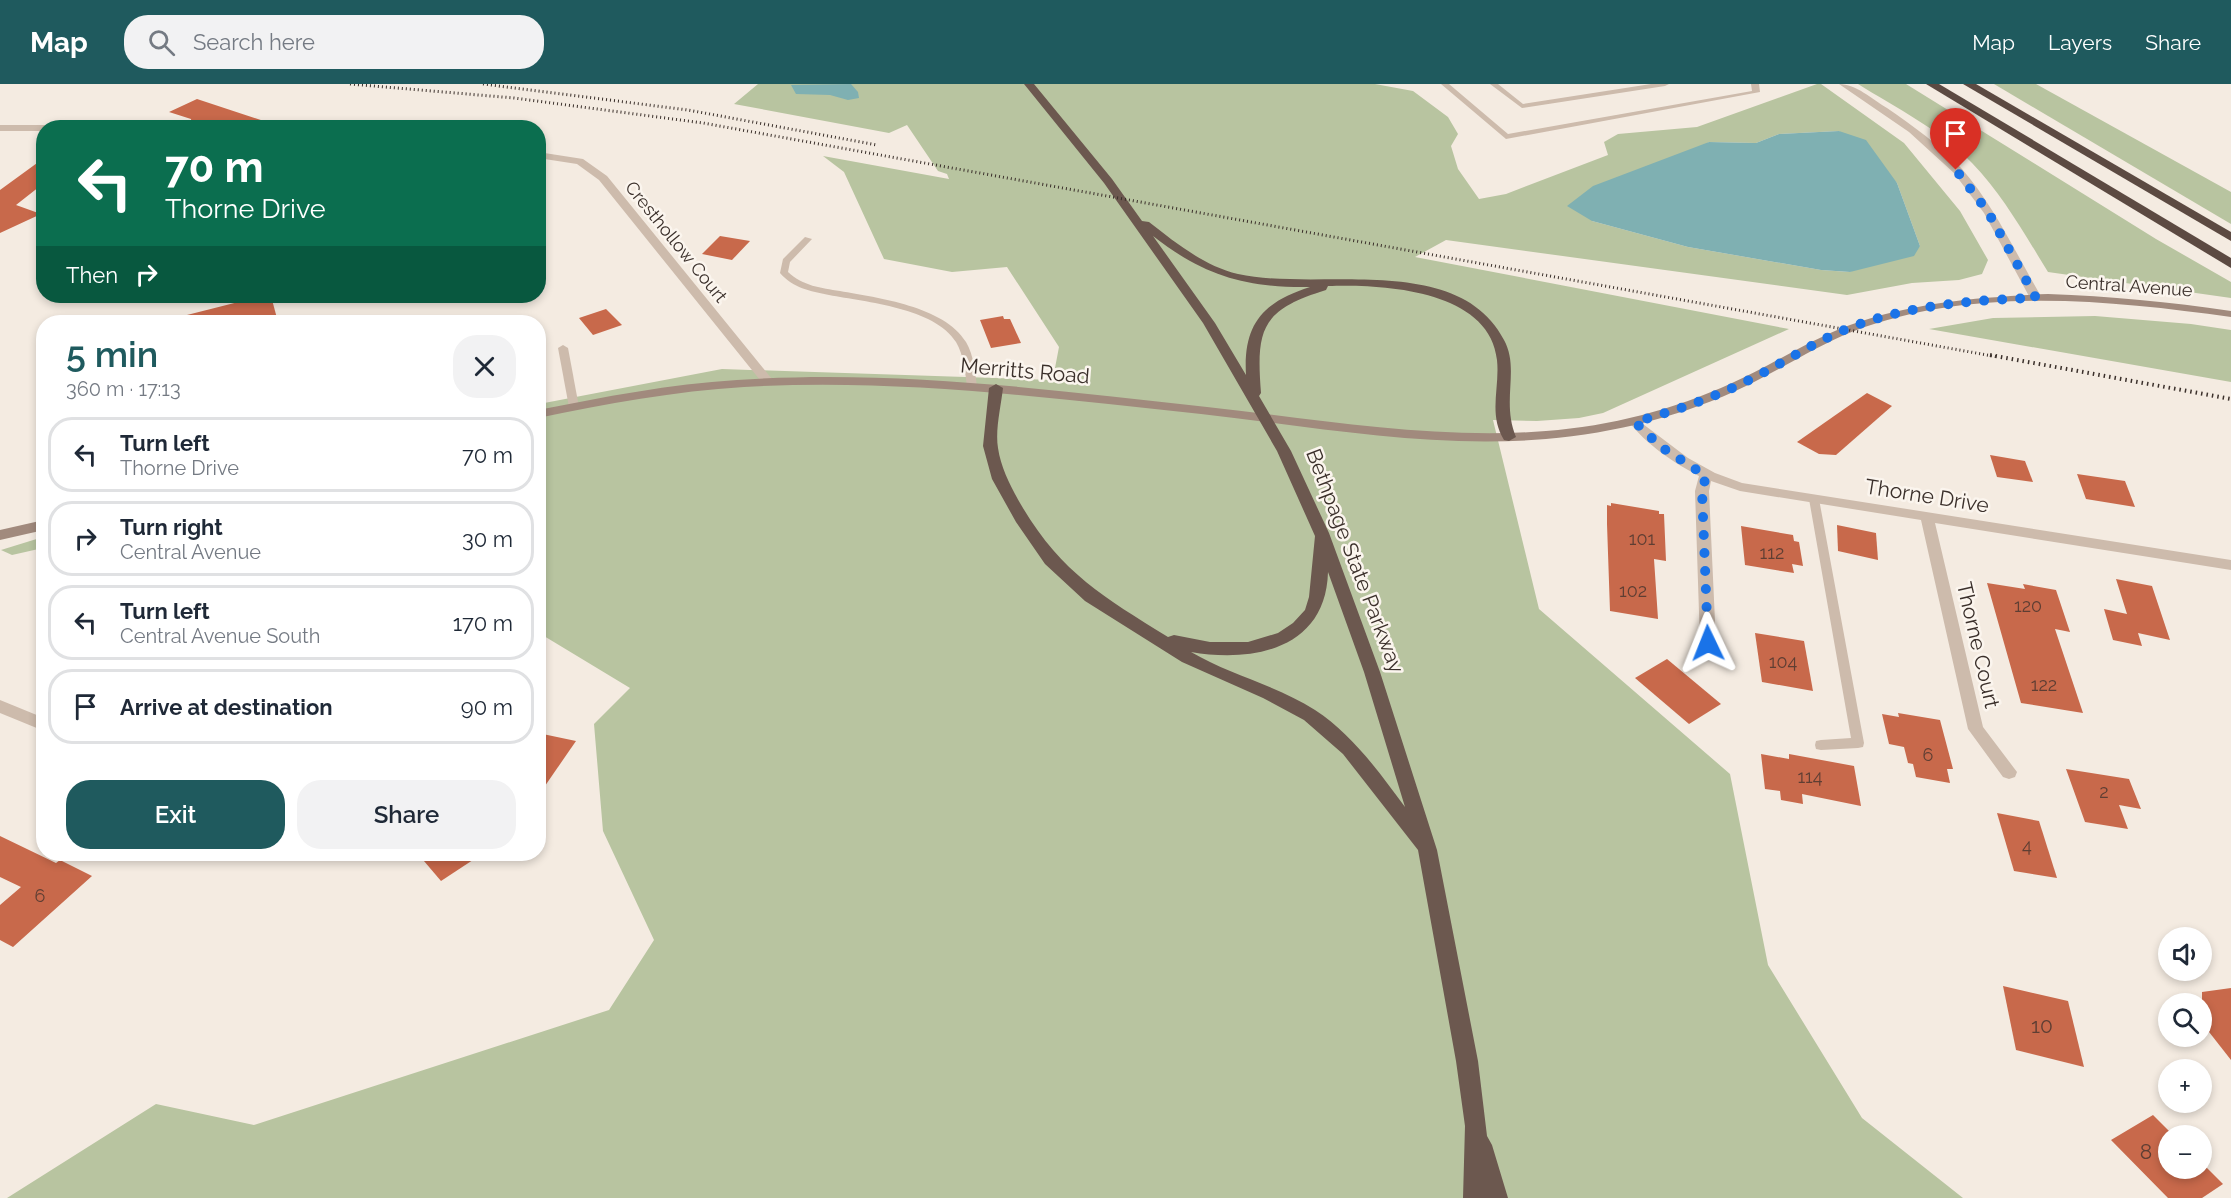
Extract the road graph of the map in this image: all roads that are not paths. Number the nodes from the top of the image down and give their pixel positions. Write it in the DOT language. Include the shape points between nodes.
graph roads {
  1 [pos="1029,84"];
  2 [pos="1445,84"];
  3 [pos="1494,84"];
  4 [pos="1665,84"];
  5 [pos="1755,84"];
  6 [pos="1843,84"];
  7 [pos="1931,84"];
  8 [pos="1968,84"];
  9 [pos="36,128"];
  10 [pos="0,129"];
  11 [pos="546,156"];
  12 [pos="1129,211"];
  13 [pos="2231,237"];
  14 [pos="808,239"];
  15 [pos="2231,264"];
  16 [pos="1349,281"];
  17 [pos="2036,298"];
  18 [pos="2231,314"];
  19 [pos="563,348"];
  20 [pos="768,382"];
  21 [pos="972,387"];
  22 [pos="996,388"];
  23 [pos="1254,395"];
  24 [pos="574,407"];
  25 [pos="546,412"];
  26 [pos="1635,422"];
  27 [pos="1509,437"];
  28 [pos="1706,476"];
  29 [pos="1814,499"];
  30 [pos="1927,518"];
  31 [pos="36,527"];
  32 [pos="1321,533"];
  33 [pos="0,535"];
  34 [pos="2231,565"];
  35 [pos="1148,633"];
  36 [pos="1708,643"];
  37 [pos="0,706"];
  38 [pos="36,722"];
  39 [pos="1821,745"];
  40 [pos="2009,772"];
  41 [pos="1428,850"];
  42 [pos="1476,1126"];
  43 [pos="1475,1198"];
  44 [pos="1496,1198"];
  1 -- 12 [label="highway, Bethpage State Parkway"];
  2 -- 5 [label="lane" via="1506,137 1756,92"];
  3 -- 4 [label="lane" via="1522,106"];
  6 -- 17 [label="street" via="1942,154 1988,212"];
  7 -- 15 [label="highway"];
  8 -- 13 [label="highway"];
  9 -- 10 [label="street"];
  11 -- 20 [label="street, Cresthollow Court" via="580,161 603,178"];
  12 -- 16 [label="highway" via="1184,255 1225,274 1274,283"];
  12 -- 23 [label="highway, Bethpage State Parkway" via="1209,323"];
  14 -- 21 [label="lane" via="786,261 784,273 795,285 937,319 958,337 968,356"];
  16 -- 23 [label="highway" via="1290,299 1267,314 1252,345"];
  16 -- 27 [label="highway" via="1421,288 1453,300 1480,318 1504,353 1499,409"];
  17 -- 18 [label="main road, Central Avenue" via="2114,301"];
  17 -- 26 [label="main road, Central Avenue" via="1954,303 1866,323 1835,334 1719,394"];
  19 -- 24 [label="lane"];
  20 -- 21 [label="main road, Merritts Road"];
  20 -- 24 [label="main road, Merritts Road" via="700,387"];
  21 -- 22 [label="main road, Merritts Road"];
  22 -- 27 [label="main road, Merritts Road" via="1450,437"];
  22 -- 35 [label="highway" via="990,446 999,479 1020,518 1050,560 1091,597"];
  23 -- 32 [label="highway, Bethpage State Parkway"];
  24 -- 25 [label="main road, Merritts Road"];
  26 -- 27 [label="main road, Central Avenue"];
  26 -- 28 [label="street, Thorne Drive" via="1661,447"];
  28 -- 29 [label="street, Thorne Drive" via="1740,487"];
  28 -- 36 [label="street" via="1702,491"];
  29 -- 30 [label="street, Thorne Drive"];
  29 -- 39 [label="lane" via="1858,743"];
  30 -- 34 [label="street, Thorne Drive"];
  30 -- 40 [label="street, Thorne Court" via="1976,729"];
  31 -- 33 [label="main road"];
  32 -- 35 [label="highway" via="1316,602 1311,613 1290,633 1257,647 1215,651"];
  32 -- 41 [label="highway, Bethpage State Parkway" via="1372,672"];
  35 -- 41 [label="highway" via="1188,658 1311,715 1366,769"];
  37 -- 38 [label="street"];
  41 -- 42 [label="highway, Bethpage State Parkway"];
  42 -- 43 [label="highway, Bethpage State Parkway"];
  42 -- 44 [label="highway, Bethpage State Parkway"];
}
